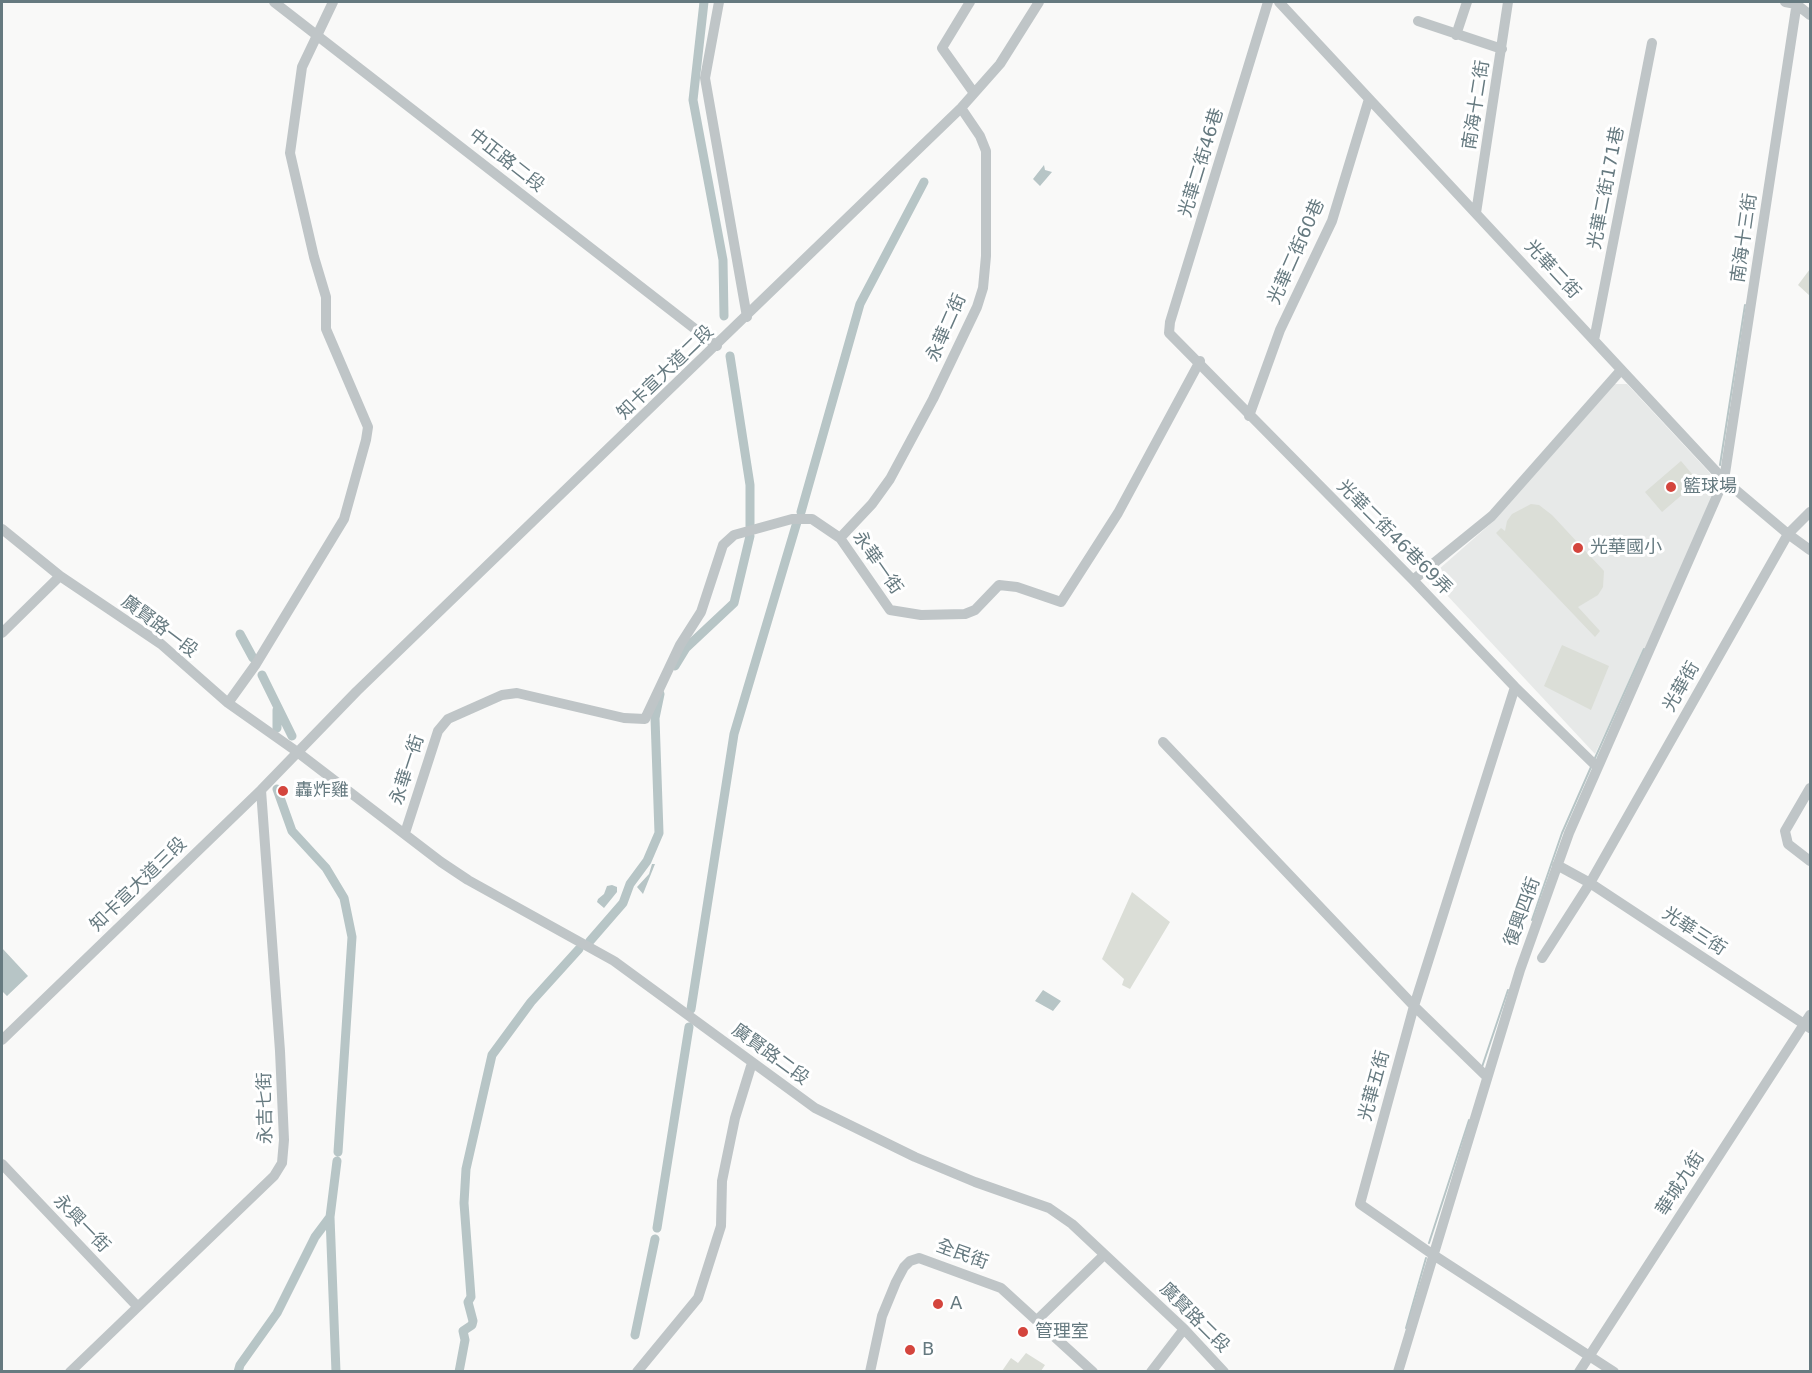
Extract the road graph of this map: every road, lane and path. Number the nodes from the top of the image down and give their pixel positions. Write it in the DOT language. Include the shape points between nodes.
graph roads {
  1 [pos="274,2"];
  2 [pos="333,2"];
  3 [pos="719,2"];
  4 [pos="970,2"];
  5 [pos="1039,2"];
  6 [pos="1268,2"];
  7 [pos="1279,2"];
  8 [pos="1467,2"];
  9 [pos="1508,2"];
  10 [pos="1793,2"];
  11 [pos="1810,15"];
  12 [pos="1418,21"];
  13 [pos="316,34"];
  14 [pos="1456,35"];
  15 [pos="1652,43"];
  16 [pos="1502,49"];
  17 [pos="974,93"];
  18 [pos="1369,99"];
  19 [pos="961,108"];
  20 [pos="1476,213"];
  21 [pos="747,317"];
  22 [pos="1169,333"];
  23 [pos="1594,340"];
  24 [pos="717,346"];
  25 [pos="1200,361"];
  26 [pos="1621,370"];
  27 [pos="1249,416"];
  28 [pos="1724,480"];
  29 [pos="1810,512"];
  30 [pos="2,529"];
  31 [pos="1788,534"];
  32 [pos="840,538"];
  33 [pos="1810,550"];
  34 [pos="60,576"];
  35 [pos="1413,580"];
  36 [pos="2,633"];
  37 [pos="1515,687"];
  38 [pos="228,703"];
  39 [pos="1163,742"];
  40 [pos="296,752"];
  41 [pos="1596,766"];
  42 [pos="1810,788"];
  43 [pos="261,790"];
  44 [pos="405,833"];
  45 [pos="1810,861"];
  46 [pos="1557,865"];
  47 [pos="1590,883"];
  48 [pos="1542,958"];
  49 [pos="1414,1006"];
  50 [pos="1808,1022"];
  51 [pos="2,1040"];
  52 [pos="752,1063"];
  53 [pos="1487,1077"];
  54 [pos="2,1164"];
  55 [pos="1432,1254"];
  56 [pos="1104,1255"];
  57 [pos="137,1306"];
  58 [pos="1037,1320"];
  59 [pos="1184,1329"];
  60 [pos="1589,1356"];
  61 [pos="70,1371"];
  62 [pos="637,1371"];
  63 [pos="870,1371"];
  64 [pos="1093,1371"];
  65 [pos="1151,1371"];
  66 [pos="1224,1371"];
  67 [pos="1398,1371"];
  68 [pos="1579,1371"];
  69 [pos="1614,1371"];
  1 -- 13 [label="street, 中正路二段"];
  2 -- 13 [label="street"];
  3 -- 21 [label="street" via="705,78"];
  4 -- 17 [label="street" via="942,48"];
  5 -- 17 [label="street, 知卡宣大道二段" via="1000,64"];
  6 -- 22 [label="street, 光華二街46巷"];
  7 -- 18 [label="street, 光華二街"];
  8 -- 14 [label="street"];
  9 -- 16 [label="street, 南海十二街"];
  10 -- 11 [label="street"];
  10 -- 28 [label="street, 南海十三街"];
  12 -- 14 [label="street"];
  13 -- 24 [label="street, 中正路二段"];
  13 -- 38 [label="street" via="302,68 290,153 326,297 326,329 368,427 344,519"];
  14 -- 16 [label="street"];
  15 -- 23 [label="street, 光華二街171巷"];
  16 -- 20 [label="street, 南海十二街"];
  17 -- 19 [label="street, 知卡宣大道二段"];
  18 -- 20 [label="street, 光華二街"];
  18 -- 27 [label="street, 光華二街60巷" via="1332,221 1280,330"];
  19 -- 21 [label="street, 知卡宣大道二段"];
  19 -- 32 [label="street, 永華二街" via="986,151 983,288 933,399 890,479"];
  20 -- 23 [label="street, 光華二街"];
  21 -- 24 [label="street, 知卡宣大道二段"];
  22 -- 25 [label="street, 光華二街46巷69弄"];
  23 -- 26 [label="street, 光華二街"];
  24 -- 40 [label="street, 知卡宣大道二段"];
  25 -- 27 [label="street, 光華二街46巷69弄"];
  25 -- 32 [label="street, 永華一街" via="1118,513 1060,602 999,585 975,610 965,614 921,615 890,610"];
  26 -- 28 [label="street, 光華二街"];
  26 -- 35 [label="street" via="1492,516"];
  27 -- 35 [label="street, 光華二街46巷69弄"];
  28 -- 31 [label="street, 光華二街"];
  28 -- 41 [label="street, 復興四街"];
  29 -- 31 [label="street, 光華街"];
  30 -- 34 [label="street, 廣賢路一段"];
  31 -- 33 [label="street, 光華二街"];
  31 -- 47 [label="street, 光華街"];
  32 -- 44 [label="street, 永華一街" via="805,518 730,538 723,545 701,612 680,645 645,718 624,718 517,693 502,695 443,723"];
  34 -- 36 [label="street"];
  34 -- 38 [label="street, 廣賢路一段" via="161,644"];
  35 -- 37 [label="street, 光華二街46巷69弄"];
  37 -- 41 [label="street, 光華二街46巷69弄"];
  37 -- 49 [label="street, 光華五街"];
  38 -- 40 [label="street, 廣賢路一段"];
  39 -- 49 [label="street"];
  40 -- 43 [label="street, 知卡宣大道三段"];
  40 -- 44 [label="street, 廣賢路二段"];
  41 -- 46 [label="street, 復興四街"];
  42 -- 45 [label="street" via="1785,831 1788,844"];
  43 -- 51 [label="street, 知卡宣大道三段"];
  43 -- 57 [label="street, 永吉七街" via="280,1051 282,1163 274,1176"];
  44 -- 52 [label="street, 廣賢路二段" via="468,880 614,961"];
  46 -- 47 [label="street, 光華三街"];
  46 -- 53 [label="street, 復興四街"];
  47 -- 48 [label="street, 光華街"];
  47 -- 50 [label="street, 光華三街"];
  49 -- 53 [label="street"];
  49 -- 55 [label="street, 光華五街" via="1360,1204"];
  50 -- 60 [label="street, 華城九街"];
  52 -- 56 [label="street, 廣賢路二段" via="815,1108 850,1127 975,1182 1049,1208"];
  52 -- 62 [label="street" via="722,1180 721,1226 698,1298"];
  53 -- 55 [label="street, 復興四街"];
  54 -- 57 [label="street, 永興一街"];
  55 -- 60 [label="street, 光華五街"];
  55 -- 67 [label="street, 復興四街"];
  56 -- 58 [label="street"];
  56 -- 59 [label="street, 廣賢路二段"];
  57 -- 61 [label="street, 永吉七街"];
  58 -- 63 [label="street, 全民街" via="1000,1288 919,1258 910,1260 882,1316"];
  58 -- 64 [label="street, 全民街"];
  59 -- 65 [label="street"];
  59 -- 66 [label="street, 廣賢路二段"];
  60 -- 68 [label="street, 華城九街"];
  60 -- 69 [label="street, 光華五街"];
}
